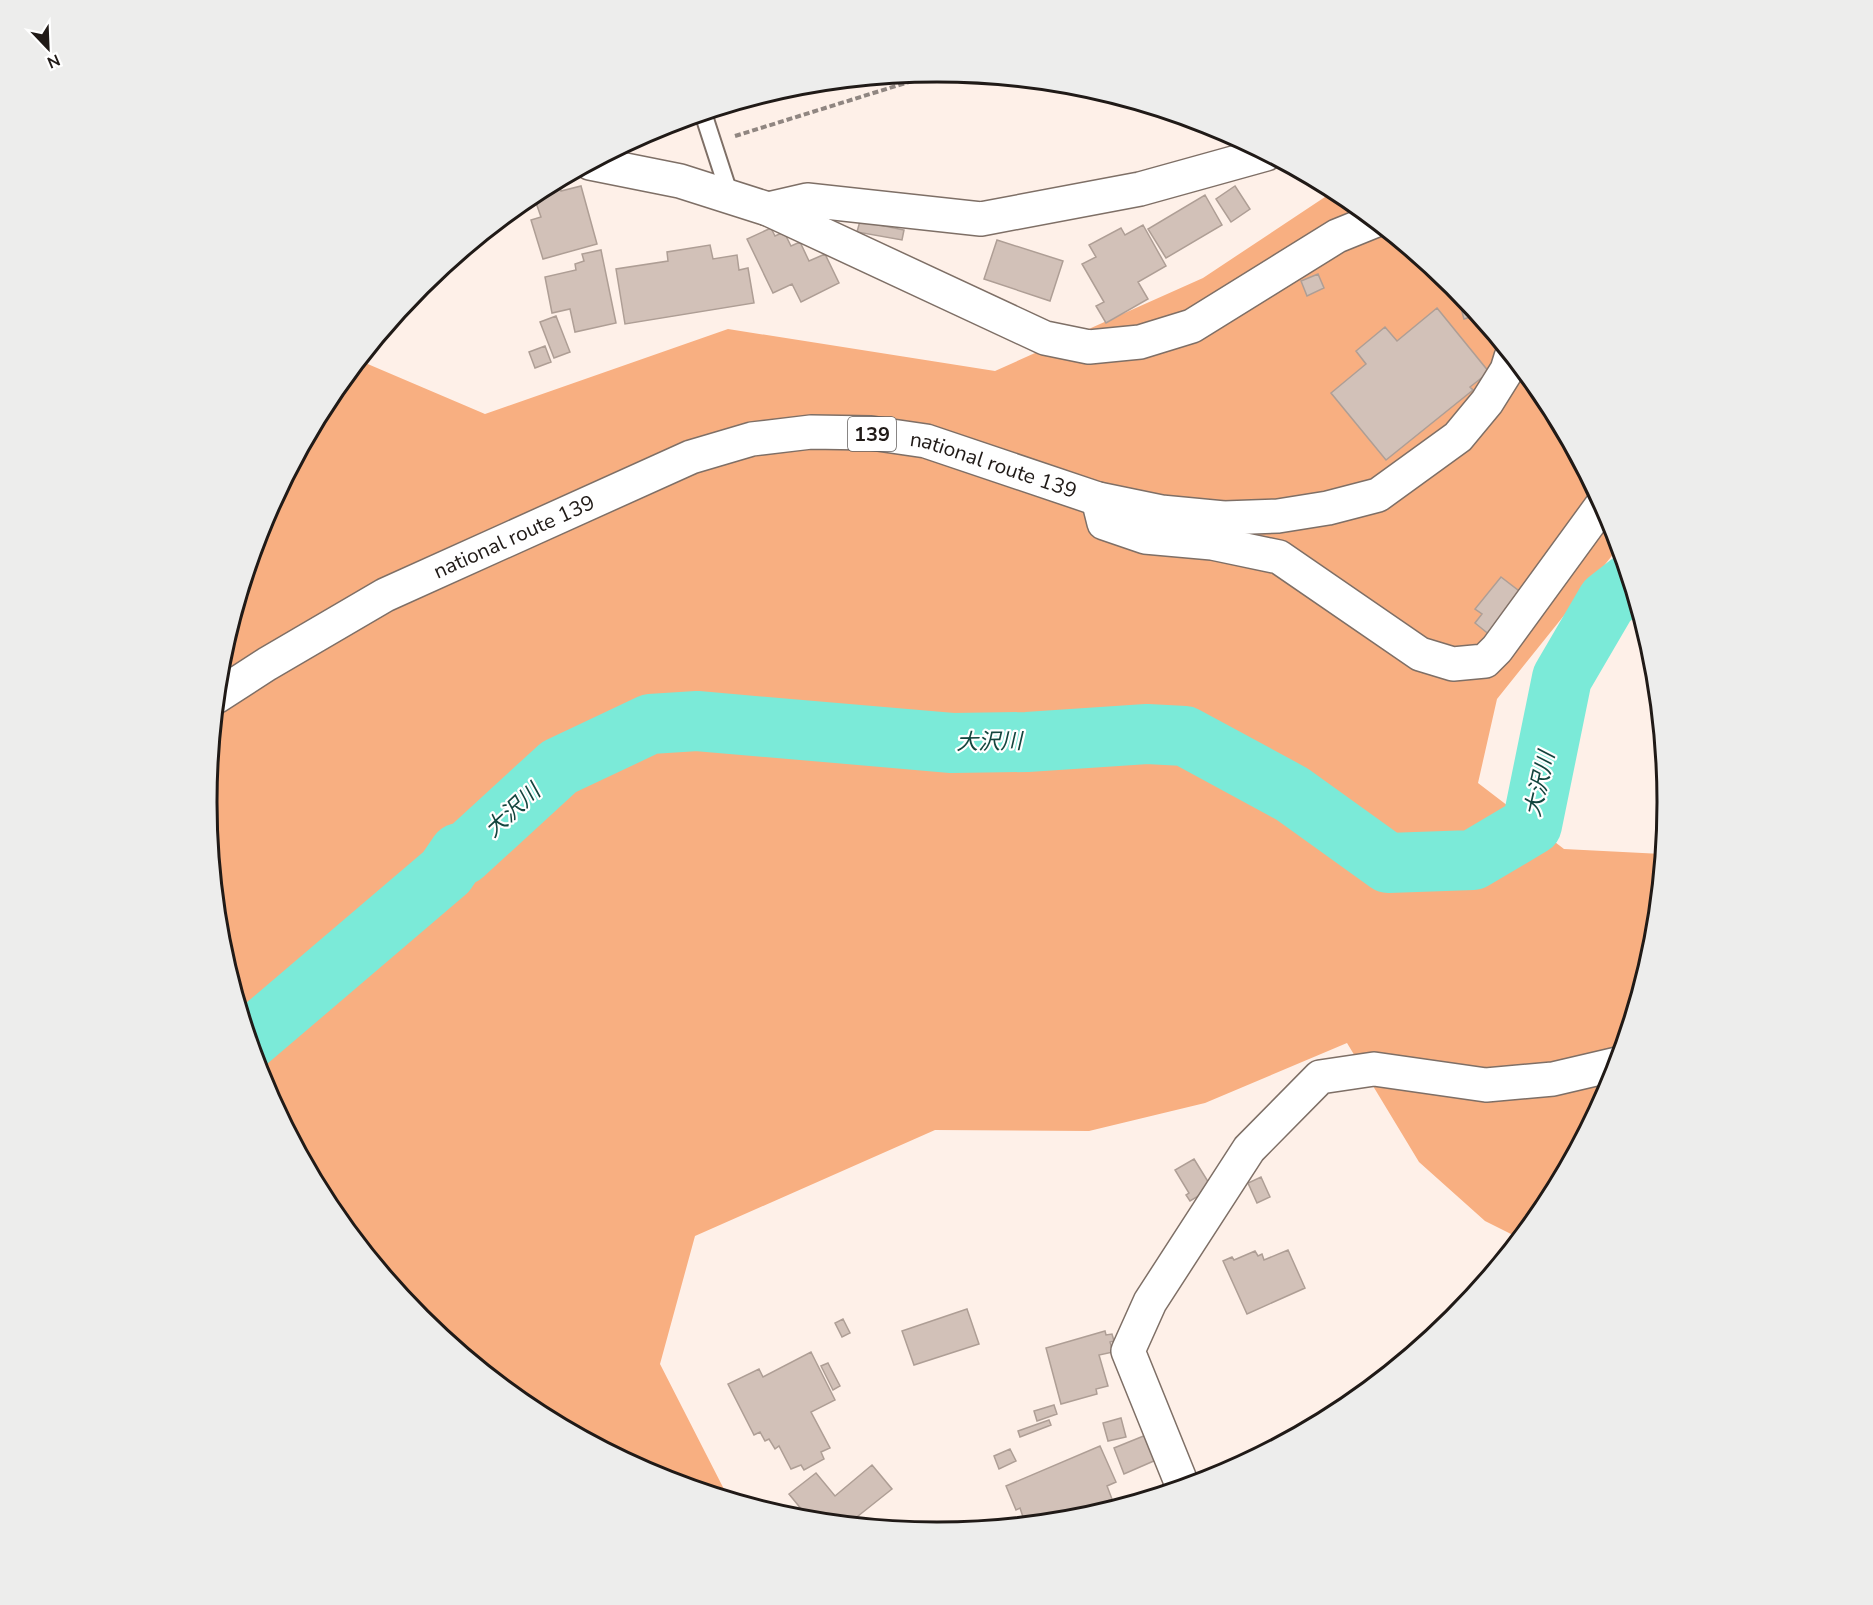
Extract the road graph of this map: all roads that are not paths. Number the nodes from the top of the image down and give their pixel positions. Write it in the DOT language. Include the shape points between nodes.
graph roads {
  1 [pos="706,121"];
  2 [pos="1255,157"];
  3 [pos="602,165"];
  4 [pos="730,196"];
  5 [pos="768,209"];
  6 [pos="1366,224"];
  7 [pos="1508,364"];
  8 [pos="1098,499"];
  9 [pos="1596,514"];
  10 [pos="226,691"];
  11 [pos="1606,1067"];
  12 [pos="1180,1480"];
  1 -- 4 [label="lane"];
  2 -- 5 [label="main road" via="1140,189 981,219 807,201"];
  3 -- 4 [label="main road"];
  4 -- 5 [label="main road"];
  5 -- 6 [label="main road" via="1046,338 1089,347 1140,342 1192,326 1337,236"];
  7 -- 8 [label="main road, national route 139 / 139" via="1487,402 1458,437 1378,495 1278,516 1224,518 1161,512"];
  8 -- 9 [label="main road" via="1104,523 1145,537 1212,543 1279,557 1420,654 1453,664 1485,661 1497,649"];
  8 -- 10 [label="main road, national route 139 / 139" via="926,441 870,433 811,432 752,440 691,457 385,595"];
  11 -- 12 [label="main road" via="1553,1079 1486,1085 1374,1069 1320,1077 1249,1149 1150,1302 1128,1351"];
}
